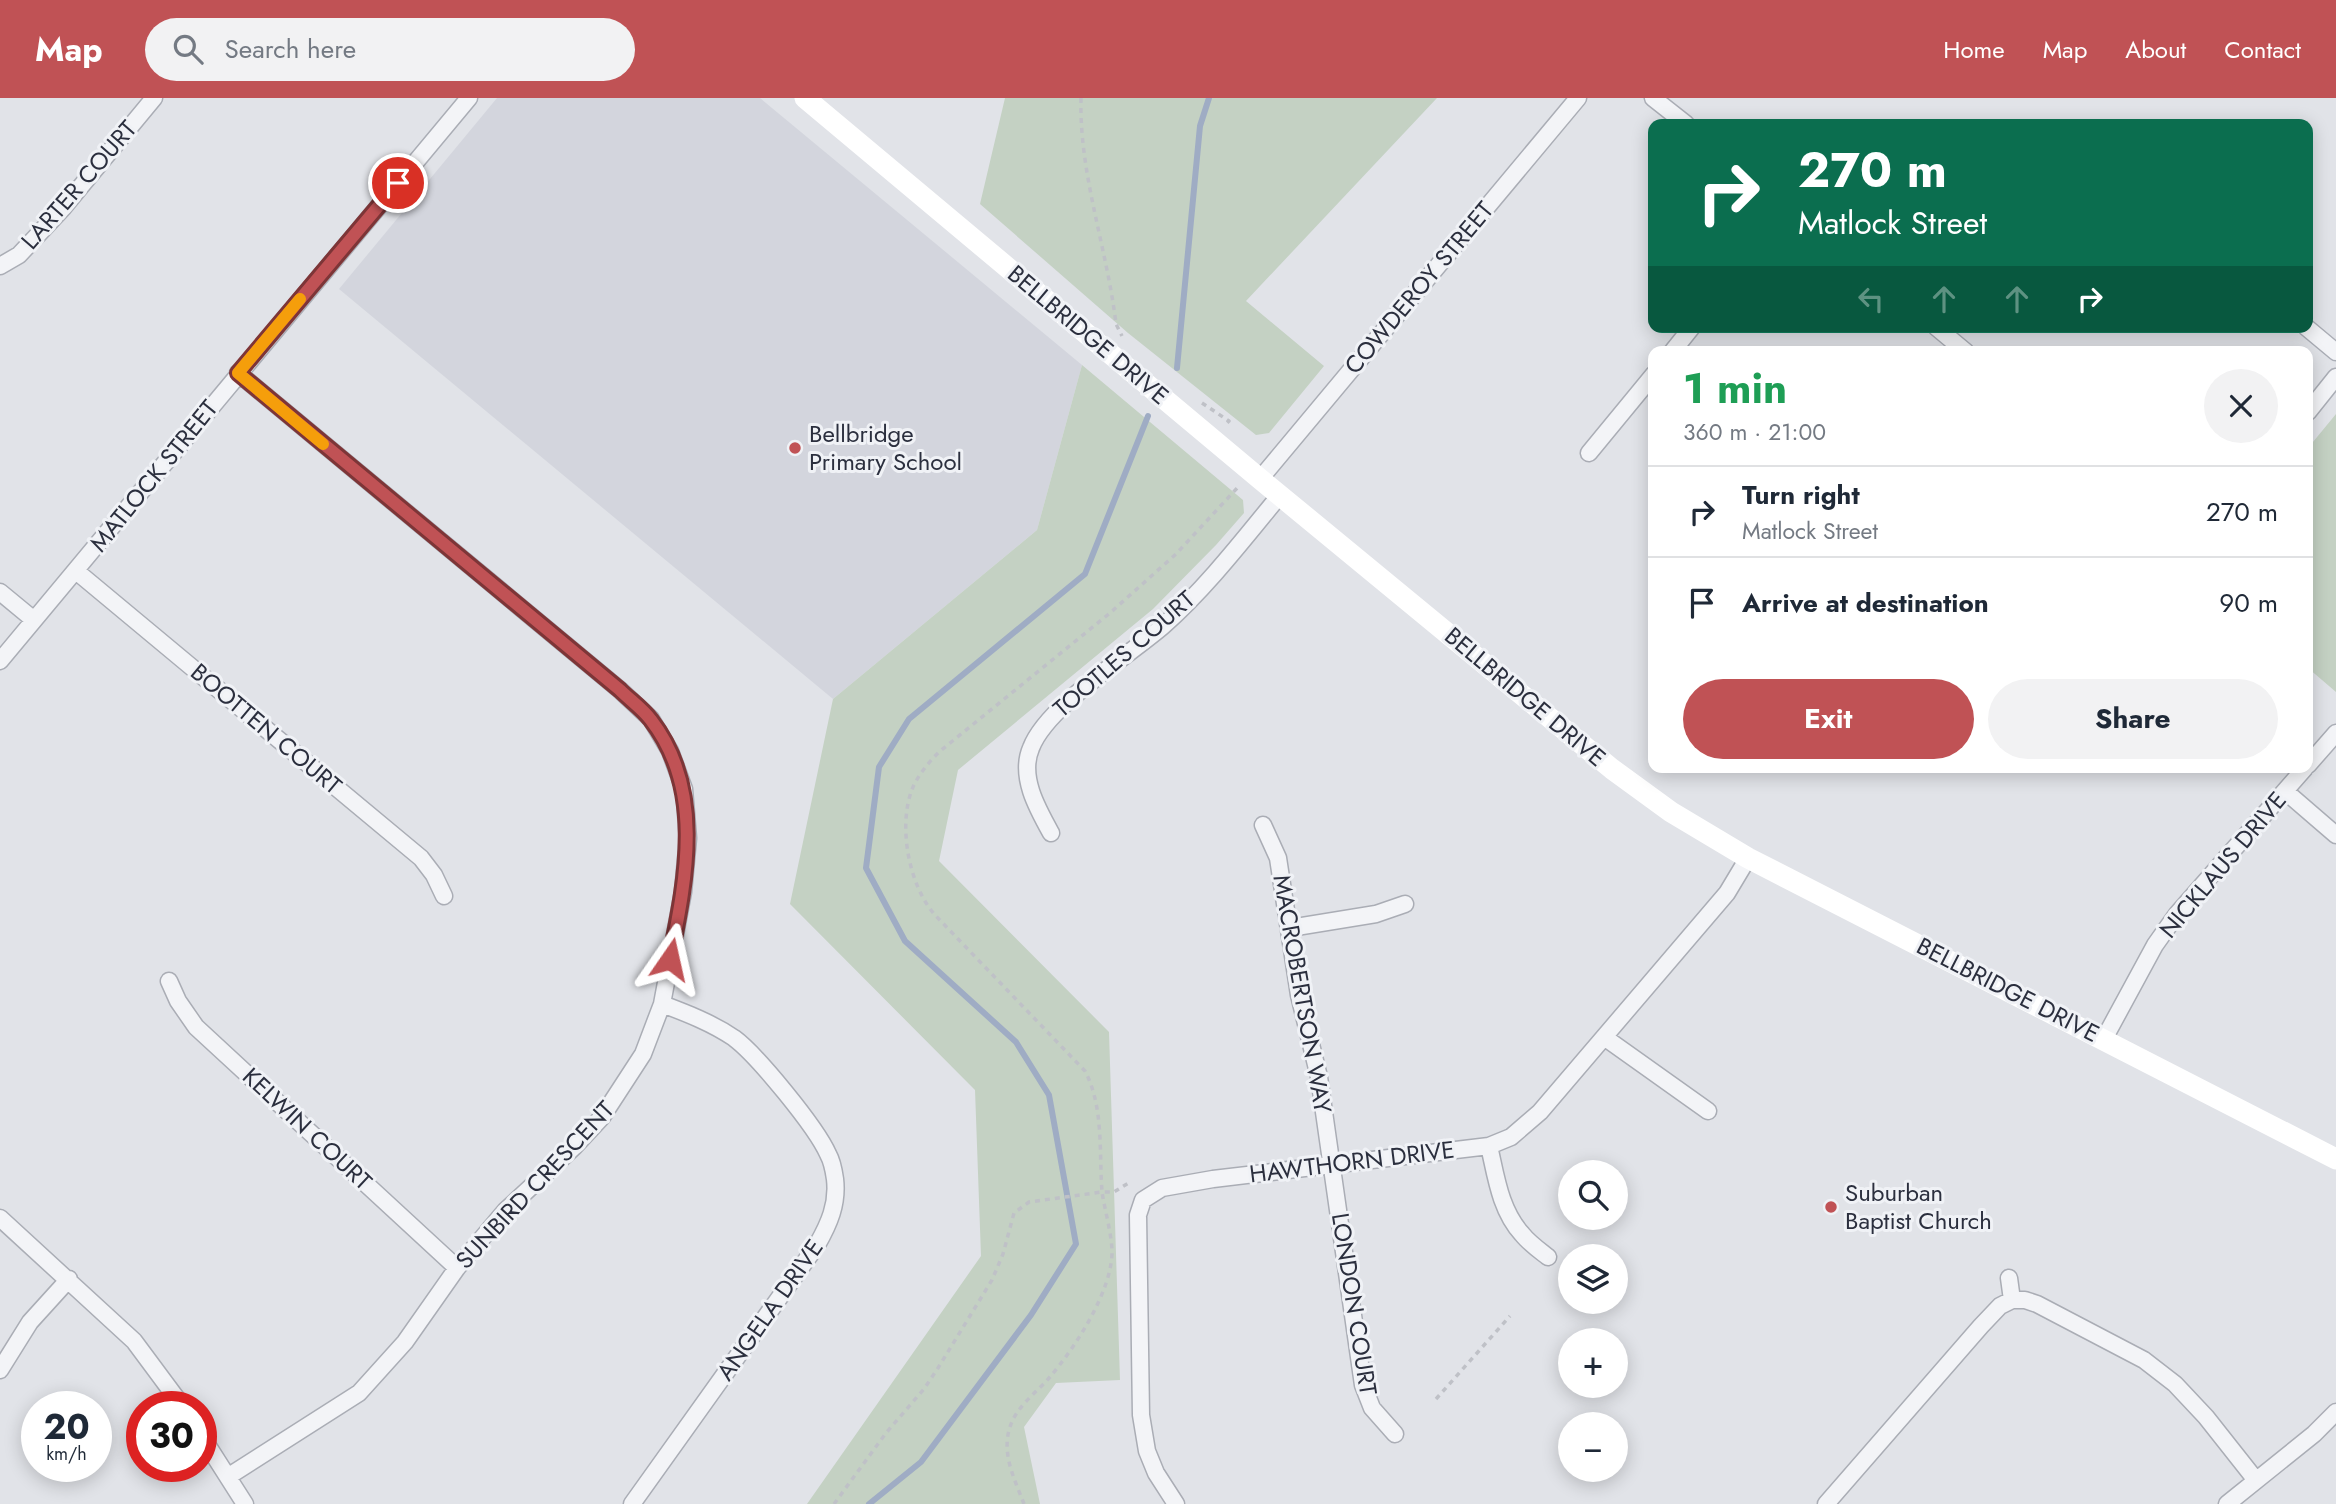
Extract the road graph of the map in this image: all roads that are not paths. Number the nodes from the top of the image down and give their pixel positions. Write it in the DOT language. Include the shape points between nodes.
graph roads {
  1 [pos="154,98"];
  2 [pos="469,98"];
  3 [pos="1578,98"];
  4 [pos="1653,98"];
  5 [pos="817,101"];
  6 [pos="1680,119"];
  7 [pos="0,266"];
  8 [pos="1943,333"];
  9 [pos="2313,333"];
  10 [pos="1959,346"];
  11 [pos="2336,352"];
  12 [pos="238,373"];
  13 [pos="2336,377"];
  14 [pos="1648,381"];
  15 [pos="2313,406"];
  16 [pos="1589,453"];
  17 [pos="1260,479"];
  18 [pos="1280,495"];
  19 [pos="76,571"];
  20 [pos="0,592"];
  21 [pos="34,620"];
  22 [pos="0,661"];
  23 [pos="2336,733"];
  24 [pos="2313,760"];
  25 [pos="2302,773"];
  26 [pos="2285,791"];
  27 [pos="1263,825"];
  28 [pos="1051,833"];
  29 [pos="2336,835"];
  30 [pos="1748,858"];
  31 [pos="444,896"];
  32 [pos="1405,904"];
  33 [pos="1290,928"];
  34 [pos="169,981"];
  35 [pos="662,1004"];
  36 [pos="1604,1037"];
  37 [pos="2104,1039"];
  38 [pos="1708,1111"];
  39 [pos="1489,1146"];
  40 [pos="2336,1159"];
  41 [pos="1332,1165"];
  42 [pos="0,1218"];
  43 [pos="1548,1257"];
  44 [pos="457,1268"];
  45 [pos="2009,1278"];
  46 [pos="69,1279"];
  47 [pos="2012,1300"];
  48 [pos="0,1370"];
  49 [pos="171,1391"];
  50 [pos="2336,1412"];
  51 [pos="1395,1434"];
  52 [pos="217,1458"];
  53 [pos="229,1476"];
  54 [pos="2255,1479"];
  55 [pos="246,1504"];
  56 [pos="632,1504"];
  57 [pos="1176,1504"];
  58 [pos="1826,1504"];
  59 [pos="2227,1504"];
  1 -- 7 [label="street, LARTER COURT" via="54,217 19,255"];
  2 -- 12 [label="street, MATLOCK STREET"];
  3 -- 17 [label="street, COWDEROY STREET"];
  4 -- 6 [label="street"];
  5 -- 17 [label="street, BELLBRIDGE DRIVE"];
  8 -- 10 [label="street"];
  9 -- 11 [label="street"];
  12 -- 19 [label="street, MATLOCK STREET"];
  12 -- 35 [label="street, SUNBIRD CRESCENT" via="651,719 670,751 684,789 688,838"];
  13 -- 15 [label="street"];
  14 -- 16 [label="street"];
  17 -- 18 [label="street, BELLBRIDGE DRIVE"];
  18 -- 28 [label="street, TOOTLES COURT" via="1164,625 1040,728 1026,769"];
  18 -- 30 [label="street, BELLBRIDGE DRIVE" via="1612,769 1671,812"];
  19 -- 21 [label="street, MATLOCK STREET"];
  19 -- 31 [label="street, BOOTTEN COURT" via="421,858"];
  20 -- 21 [label="street"];
  21 -- 22 [label="street, MATLOCK STREET"];
  23 -- 24 [label="street, NICKLAUS DRIVE"];
  25 -- 26 [label="street, NICKLAUS DRIVE"];
  26 -- 29 [label="street"];
  26 -- 37 [label="street, NICKLAUS DRIVE" via="2170,924"];
  27 -- 33 [label="street, MACROBERTSON WAY" via="1278,858"];
  30 -- 36 [label="street, HAWTHORN DRIVE" via="1727,894"];
  30 -- 37 [label="street, BELLBRIDGE DRIVE"];
  32 -- 33 [label="street" via="1376,914"];
  33 -- 41 [label="street, MACROBERTSON WAY"];
  34 -- 44 [label="street, KELWIN COURT" via="196,1027"];
  35 -- 44 [label="street, SUNBIRD CRESCENT" via="643,1054 602,1117 505,1211"];
  35 -- 56 [label="street, ANGELA DRIVE" via="735,1039 762,1066 829,1154 835,1204 817,1245"];
  36 -- 38 [label="street"];
  36 -- 39 [label="street, HAWTHORN DRIVE" via="1540,1112 1511,1137"];
  37 -- 40 [label="street, BELLBRIDGE DRIVE"];
  39 -- 41 [label="street, HAWTHORN DRIVE"];
  39 -- 43 [label="street" via="1509,1217"];
  41 -- 51 [label="street, LONDON COURT" via="1363,1385 1372,1408"];
  41 -- 57 [label="street, HAWTHORN DRIVE" via="1162,1188 1149,1194 1139,1207 1142,1415 1147,1451"];
  42 -- 46 [label="street"];
  44 -- 53 [label="street, SUNBIRD CRESCENT" via="405,1342 359,1393"];
  45 -- 47 [label="street"];
  46 -- 48 [label="street" via="30,1322"];
  46 -- 49 [label="street" via="134,1341"];
  47 -- 54 [label="street" via="2037,1304 2144,1360 2206,1417"];
  47 -- 58 [label="street" via="1981,1326"];
  50 -- 54 [label="street"];
  52 -- 53 [label="street"];
  53 -- 55 [label="street"];
  54 -- 59 [label="street"];
}
